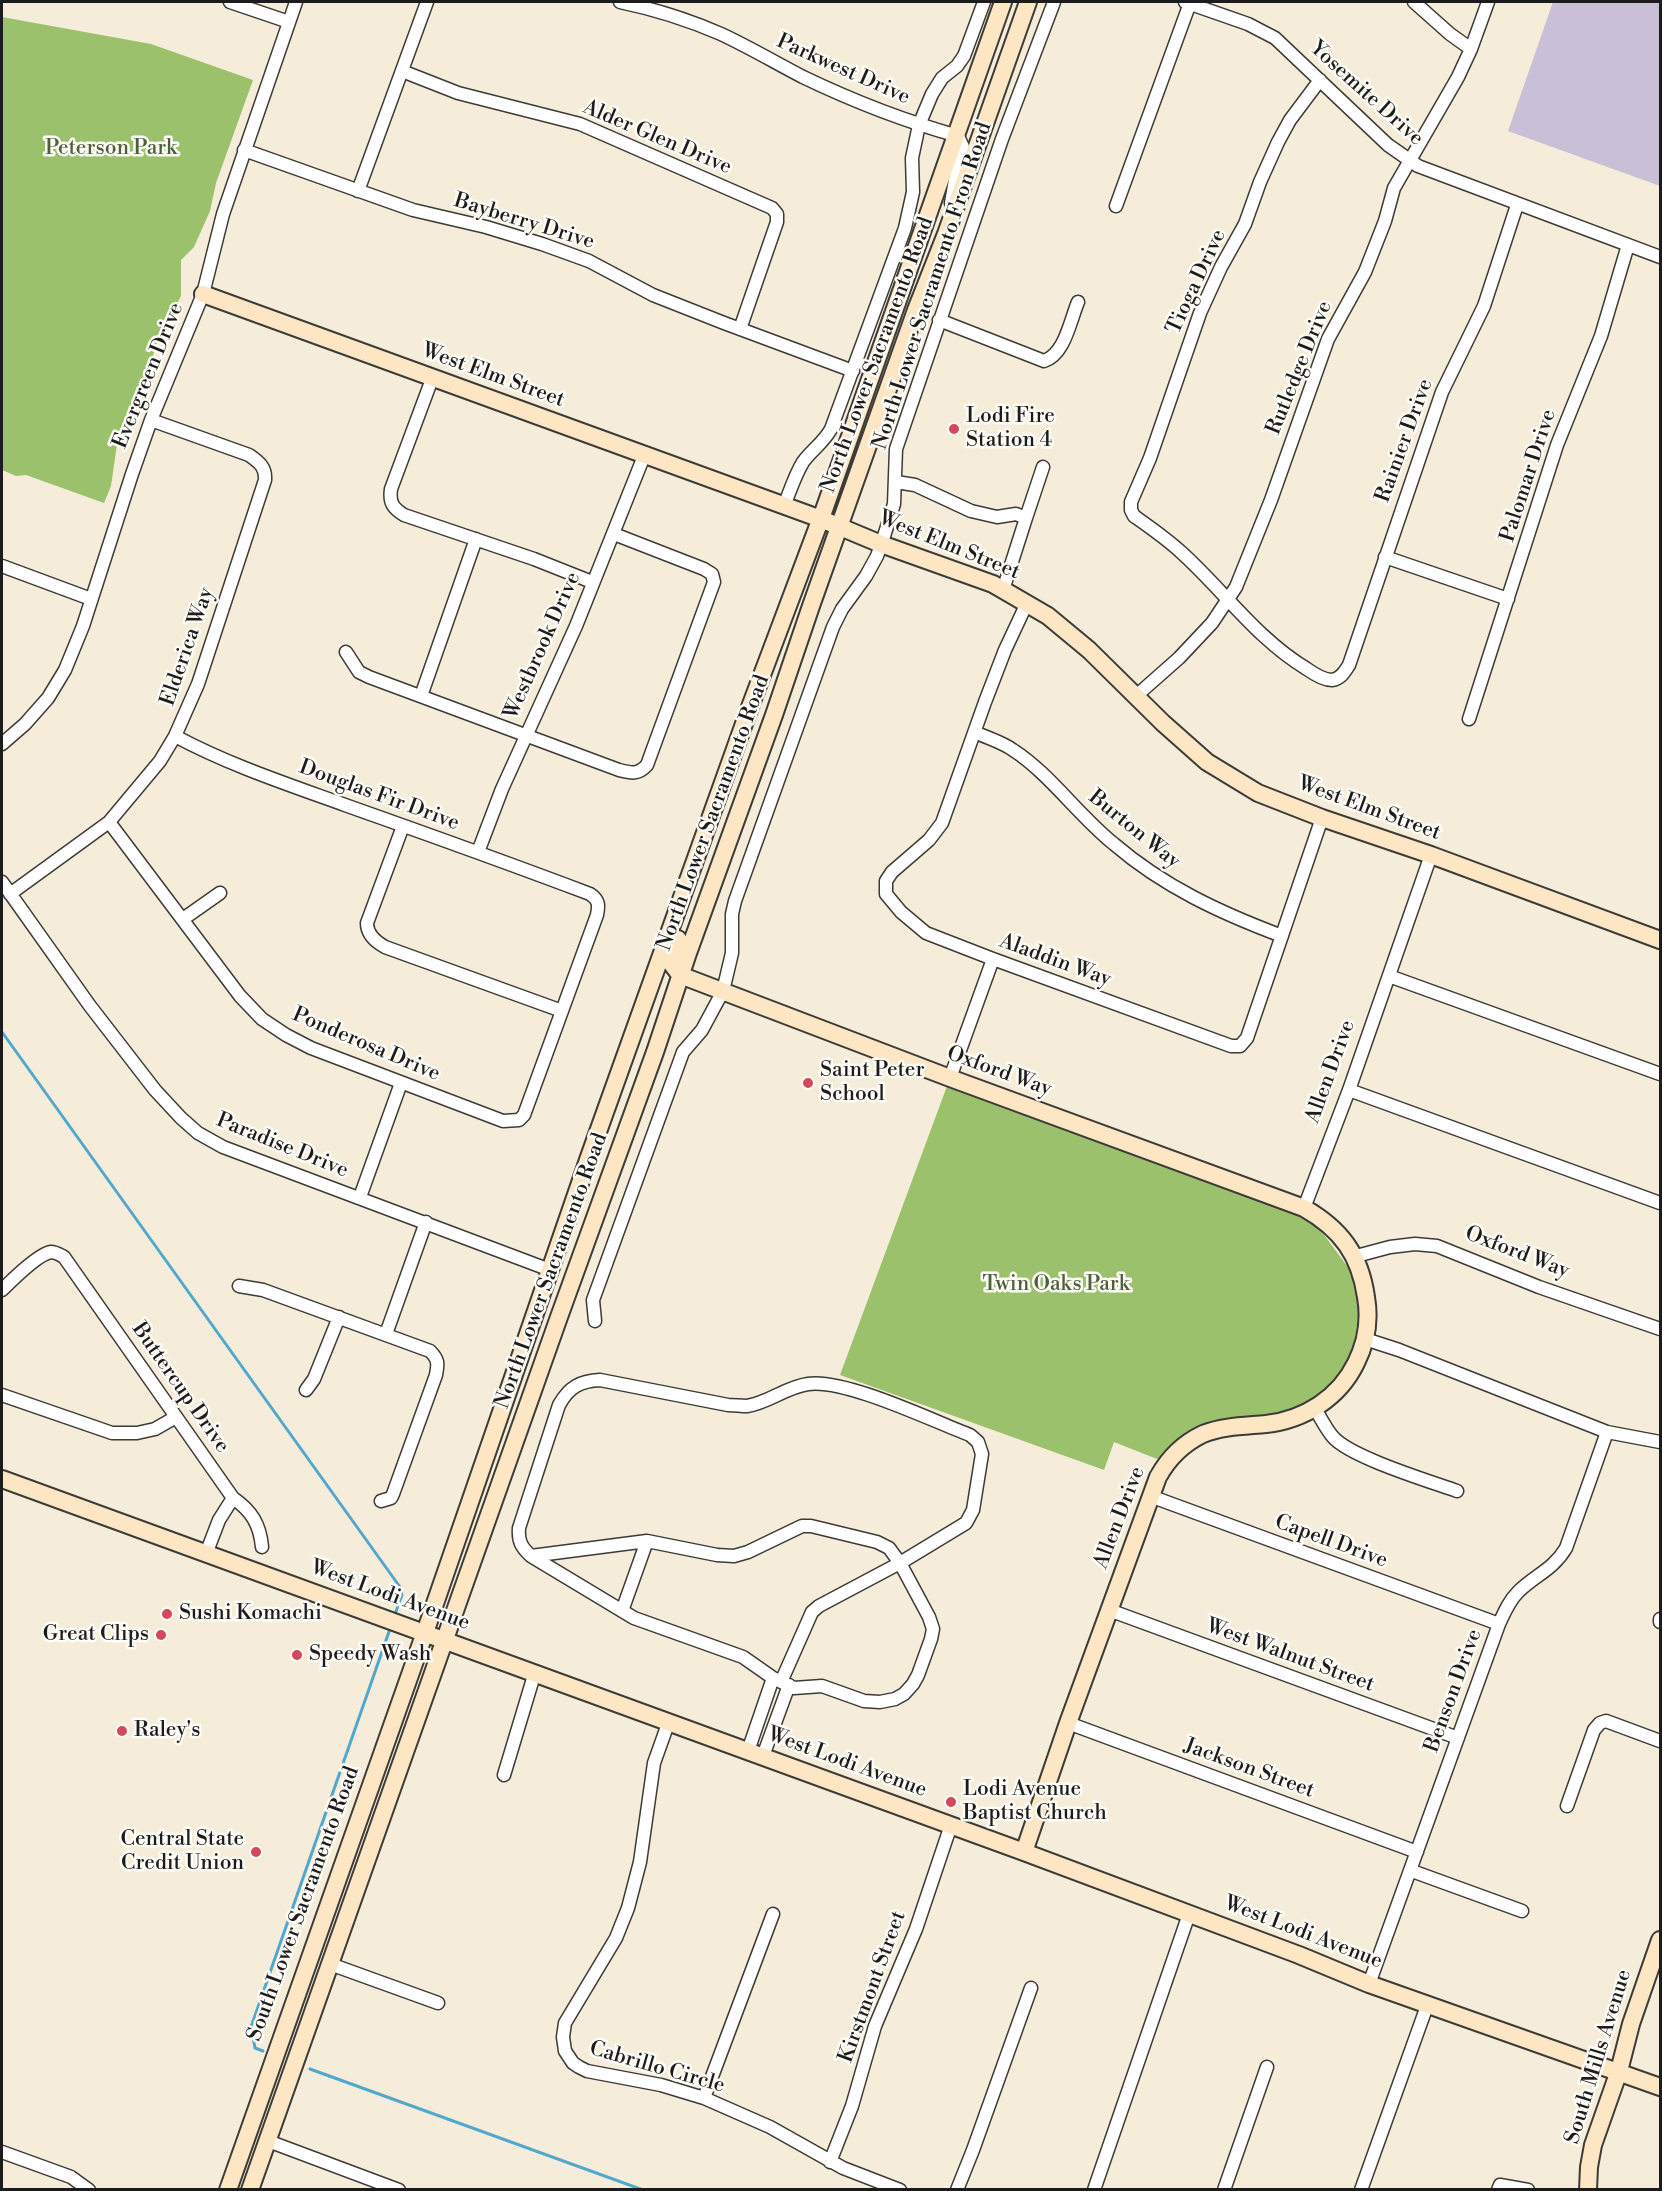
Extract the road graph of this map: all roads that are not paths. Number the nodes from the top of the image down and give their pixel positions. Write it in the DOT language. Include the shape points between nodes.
graph roads {
  1 [pos="230,2"];
  2 [pos="296,2"];
  3 [pos="427,2"];
  4 [pos="620,2"];
  5 [pos="983,2"];
  6 [pos="1004,2"];
  7 [pos="1028,2"];
  8 [pos="1054,2"];
  9 [pos="1188,2"];
  10 [pos="1414,2"];
  11 [pos="1488,2"];
  12 [pos="289,22"];
  13 [pos="1471,49"];
  14 [pos="402,70"];
  15 [pos="1320,80"];
  16 [pos="919,125"];
  17 [pos="958,136"];
  18 [pos="244,150"];
  19 [pos="1409,160"];
  20 [pos="358,191"];
  21 [pos="1517,205"];
  22 [pos="1116,206"];
  23 [pos="946,234"];
  24 [pos="1628,245"];
  25 [pos="1660,257"];
  26 [pos="203,294"];
  27 [pos="1078,302"];
  28 [pos="939,320"];
  29 [pos="740,329"];
  30 [pos="853,371"];
  31 [pos="432,379"];
  32 [pos="151,420"];
  33 [pos="644,456"];
  34 [pos="1043,467"];
  35 [pos="896,482"];
  36 [pos="784,506"];
  37 [pos="1026,518"];
  38 [pos="821,519"];
  39 [pos="839,526"];
  40 [pos="614,534"];
  41 [pos="476,539"];
  42 [pos="881,544"];
  43 [pos="1385,557"];
  44 [pos="2,567"];
  45 [pos="592,582"];
  46 [pos="1003,590"];
  47 [pos="92,599"];
  48 [pos="1508,599"];
  49 [pos="1228,601"];
  50 [pos="1027,603"];
  51 [pos="346,652"];
  52 [pos="421,696"];
  53 [pos="1136,696"];
  54 [pos="1469,719"];
  55 [pos="975,732"];
  56 [pos="525,735"];
  57 [pos="175,736"];
  58 [pos="2,744"];
  59 [pos="1322,818"];
  60 [pos="109,822"];
  61 [pos="403,826"];
  62 [pos="478,852"];
  63 [pos="1431,855"];
  64 [pos="693,868"];
  65 [pos="2,882"];
  66 [pos="220,893"];
  67 [pos="10,894"];
  68 [pos="183,919"];
  69 [pos="1282,936"];
  70 [pos="1660,940"];
  71 [pos="993,959"];
  72 [pos="680,975"];
  73 [pos="1389,976"];
  74 [pos="723,991"];
  75 [pos="562,1011"];
  76 [pos="1660,1074"];
  77 [pos="950,1078"];
  78 [pos="401,1083"];
  79 [pos="1349,1089"];
  80 [pos="360,1197"];
  81 [pos="1660,1203"];
  82 [pos="1304,1208"];
  83 [pos="426,1222"];
  84 [pos="1356,1258"];
  85 [pos="550,1270"];
  86 [pos="239,1286"];
  87 [pos="2,1290"];
  88 [pos="339,1317"];
  89 [pos="558,1317"];
  90 [pos="595,1321"];
  91 [pos="1660,1329"];
  92 [pos="386,1334"];
  93 [pos="1365,1339"];
  94 [pos="306,1389"];
  95 [pos="2,1395"];
  96 [pos="1315,1408"];
  97 [pos="176,1417"];
  98 [pos="1607,1432"];
  99 [pos="1660,1442"];
  100 [pos="2,1479"];
  101 [pos="1457,1491"];
  102 [pos="1150,1496"];
  103 [pos="233,1498"];
  104 [pos="381,1501"];
  105 [pos="647,1541"];
  106 [pos="262,1547"];
  107 [pos="206,1554"];
  108 [pos="531,1556"];
  109 [pos="900,1563"];
  110 [pos="1109,1610"];
  111 [pos="622,1611"];
  112 [pos="1499,1624"];
  113 [pos="425,1633"];
  114 [pos="445,1640"];
  115 [pos="535,1672"];
  116 [pos="781,1682"];
  117 [pos="669,1721"];
  118 [pos="1068,1723"];
  119 [pos="1458,1738"];
  120 [pos="1660,1741"];
  121 [pos="756,1754"];
  122 [pos="504,1775"];
  123 [pos="1567,1806"];
  124 [pos="951,1825"];
  125 [pos="355,1828"];
  126 [pos="1024,1852"];
  127 [pos="1418,1852"];
  128 [pos="1412,1871"];
  129 [pos="1522,1911"];
  130 [pos="772,1914"];
  131 [pos="1189,1914"];
  132 [pos="340,1936"];
  133 [pos="1660,1946"];
  134 [pos="330,1964"];
  135 [pos="1370,1984"];
  136 [pos="1031,1988"];
  137 [pos="438,2003"];
  138 [pos="1428,2003"];
  139 [pos="1267,2067"];
  140 [pos="1618,2071"];
  141 [pos="1660,2087"];
  142 [pos="704,2098"];
  143 [pos="268,2141"];
  144 [pos="2,2152"];
  145 [pos="830,2162"];
  146 [pos="89,2190"];
  147 [pos="228,2190"];
  148 [pos="250,2190"];
  149 [pos="399,2190"];
  150 [pos="900,2190"];
  151 [pos="957,2190"];
  152 [pos="1094,2190"];
  153 [pos="1224,2190"];
  154 [pos="1361,2190"];
  155 [pos="1498,2190"];
  156 [pos="1528,2190"];
  157 [pos="1588,2190"];
  1 -- 12 [label="street"];
  2 -- 12 [label="street, Evergreen Drive"];
  3 -- 14 [label="street"];
  4 -- 16 [label="street, Parkwest Drive" via="714,31 804,77"];
  5 -- 16 [label="street" via="964,56 942,78"];
  6 -- 17 [label="main road, North Lower Sacramento Road"];
  7 -- 23 [label="main road, North Lower Sacramento Road"];
  8 -- 28 [label="street, North Lower Sacramento Fron Road"];
  9 -- 15 [label="street, Yosemite Drive" via="1275,38"];
  9 -- 22 [label="street"];
  10 -- 13 [label="street"];
  11 -- 13 [label="street, Rutledge Drive"];
  12 -- 18 [label="street, Evergreen Drive"];
  13 -- 19 [label="street, Rutledge Drive"];
  14 -- 20 [label="street"];
  14 -- 29 [label="street, Alder Glen Drive" via="458,93 580,124 772,208 777,222"];
  15 -- 19 [label="street, Yosemite Drive"];
  15 -- 49 [label="street, Tioga Drive" via="1278,142 1245,224 1200,313 1131,502 1134,516 1184,554"];
  16 -- 17 [label="street, Parkwest Drive"];
  16 -- 30 [label="street" via="912,158 910,210"];
  17 -- 23 [label="street" via="963,147"];
  17 -- 38 [label="main road, North Lower Sacramento Road"];
  18 -- 20 [label="street, Bayberry Drive"];
  18 -- 26 [label="street, Evergreen Drive"];
  19 -- 21 [label="street, Yosemite Drive"];
  19 -- 49 [label="street, Rutledge Drive" via="1394,188 1365,272 1328,339 1247,564"];
  20 -- 29 [label="street, Bayberry Drive" via="413,210 542,244 589,261 653,295"];
  21 -- 24 [label="street, Yosemite Drive"];
  21 -- 43 [label="street, Rainier Drive" via="1484,306 1442,392"];
  23 -- 39 [label="main road, North Lower Sacramento Road"];
  24 -- 25 [label="street, Yosemite Drive"];
  24 -- 48 [label="street, Palomar Drive" via="1601,336 1557,445"];
  26 -- 31 [label="main road, West Elm Street"];
  26 -- 32 [label="street, Evergreen Drive"];
  27 -- 28 [label="street" via="1059,350 1044,360"];
  28 -- 35 [label="street, North Lower Sacramento Fron Road" via="896,449"];
  29 -- 30 [label="street, Bayberry Drive"];
  30 -- 36 [label="street" via="831,429 796,474"];
  31 -- 33 [label="main road, West Elm Street"];
  31 -- 41 [label="street" via="390,500 404,515"];
  32 -- 47 [label="street, Evergreen Drive"];
  32 -- 57 [label="street, Elderica Way" via="249,456 259,462 265,475 198,684"];
  33 -- 36 [label="main road, West Elm Street"];
  33 -- 40 [label="street, Westbrook Drive"];
  34 -- 37 [label="street"];
  35 -- 37 [label="street" via="915,485 971,511"];
  35 -- 42 [label="street, North Lower Sacramento Fron Road" via="894,504"];
  36 -- 38 [label="main road, West Elm Street"];
  37 -- 46 [label="street"];
  38 -- 39 [label="main road, West Elm Street"];
  38 -- 64 [label="main road, North Lower Sacramento Road"];
  39 -- 42 [label="main road, West Elm Street"];
  39 -- 72 [label="main road, North Lower Sacramento Road"];
  40 -- 45 [label="street, Westbrook Drive"];
  40 -- 56 [label="street" via="695,565 712,574 714,582 647,765 633,773 619,770"];
  41 -- 45 [label="street"];
  41 -- 52 [label="street"];
  42 -- 46 [label="main road, West Elm Street"];
  42 -- 74 [label="street, North Lower Sacramento Fron Road" via="866,576 833,627 758,834 732,914 732,953"];
  43 -- 48 [label="street"];
  43 -- 49 [label="street, Rainier Drive" via="1349,665 1337,678 1318,676 1285,656"];
  44 -- 47 [label="street"];
  45 -- 56 [label="street, Westbrook Drive"];
  46 -- 50 [label="main road, West Elm Street"];
  47 -- 58 [label="street, Evergreen Drive" via="65,670 48,698"];
  48 -- 54 [label="street, Palomar Drive"];
  49 -- 53 [label="street, Rutledge Drive" via="1179,658"];
  50 -- 53 [label="main road, West Elm Street" via="1071,633"];
  50 -- 55 [label="street"];
  51 -- 52 [label="street" via="359,672"];
  52 -- 56 [label="street"];
  53 -- 59 [label="main road, West Elm Street" via="1207,762 1258,793"];
  55 -- 69 [label="street, Burton Way" via="1030,763 1091,824 1157,877 1210,907"];
  55 -- 71 [label="street, Aladdin Way" via="938,829 892,872 886,881 886,894 926,933"];
  56 -- 62 [label="street, Westbrook Drive"];
  57 -- 60 [label="street, Elderica Way" via="160,761"];
  57 -- 61 [label="street, Douglas Fir Drive" via="238,766"];
  59 -- 63 [label="main road, West Elm Street"];
  59 -- 69 [label="street"];
  60 -- 67 [label="street, Elderica Way"];
  60 -- 68 [label="street, Ponderosa Drive"];
  61 -- 62 [label="street, Douglas Fir Drive"];
  61 -- 75 [label="street" via="367,923 374,940"];
  62 -- 75 [label="street, Douglas Fir Drive" via="597,899 597,915"];
  63 -- 70 [label="main road, West Elm Street"];
  63 -- 73 [label="street, Allen Drive"];
  64 -- 72 [label="main road" via="692,893 671,963"];
  64 -- 85 [label="main road, North Lower Sacramento Road"];
  65 -- 67 [label="street, Paradise Drive"];
  66 -- 68 [label="street"];
  67 -- 80 [label="street, Paradise Drive" via="90,1006 180,1118 223,1147"];
  68 -- 78 [label="street, Ponderosa Drive" via="240,996 262,1018 311,1048"];
  69 -- 71 [label="street, Aladdin Way" via="1247,1038 1236,1046"];
  71 -- 77 [label="street"];
  72 -- 74 [label="main road, Oxford Way"];
  72 -- 89 [label="main road, North Lower Sacramento Road"];
  73 -- 76 [label="street"];
  73 -- 79 [label="street, Allen Drive"];
  74 -- 77 [label="main road, Oxford Way"];
  74 -- 90 [label="street, North Lower Sacramento Fron Road" via="702,1030 683,1052 593,1300"];
  75 -- 78 [label="street, Ponderosa Drive" via="522,1117 512,1122"];
  77 -- 82 [label="main road, Oxford Way"];
  78 -- 80 [label="street"];
  79 -- 81 [label="street"];
  79 -- 82 [label="street, Allen Drive"];
  80 -- 83 [label="street, Paradise Drive"];
  82 -- 84 [label="main road, Allen Drive" via="1328,1224"];
  83 -- 85 [label="street, Paradise Drive"];
  83 -- 92 [label="street"];
  84 -- 91 [label="street, Oxford Way" via="1390,1247 1437,1246"];
  84 -- 93 [label="main road, Allen Drive" via="1368,1308"];
  85 -- 89 [label="main road" via="562,1283"];
  85 -- 113 [label="main road, North Lower Sacramento Road"];
  86 -- 88 [label="street"];
  87 -- 97 [label="street, Buttercup Drive" via="42,1256 57,1253 68,1263"];
  88 -- 92 [label="street"];
  88 -- 94 [label="street" via="314,1379"];
  89 -- 114 [label="main road, North Lower Sacramento Road"];
  92 -- 104 [label="street" via="430,1351 438,1362 393,1494"];
  93 -- 96 [label="main road, Allen Drive" via="1352,1373"];
  93 -- 98 [label="street"];
  95 -- 97 [label="street" via="124,1435 155,1429"];
  96 -- 101 [label="street" via="1331,1436 1341,1444"];
  96 -- 102 [label="main road, Allen Drive" via="1291,1419 1203,1434 1180,1449 1164,1467"];
  97 -- 103 [label="street, Buttercup Drive"];
  98 -- 99 [label="street"];
  98 -- 112 [label="street, Benson Drive" via="1566,1548 1559,1560 1509,1602"];
  100 -- 107 [label="main road, West Lodi Avenue"];
  102 -- 110 [label="main road, Allen Drive"];
  102 -- 112 [label="street, Capell Drive"];
  103 -- 106 [label="street, Buttercup Drive" via="246,1506 257,1522"];
  103 -- 107 [label="street" via="219,1520"];
  105 -- 108 [label="street"];
  105 -- 109 [label="street" via="734,1556 802,1526 811,1526 877,1542 889,1548"];
  105 -- 111 [label="street"];
  107 -- 113 [label="main road, West Lodi Avenue"];
  108 -- 109 [label="street" via="522,1548 519,1528 559,1405 575,1385 600,1380 746,1406 801,1385 830,1383 970,1435 978,1442 982,1454 978,1489 966,1523"];
  108 -- 111 [label="street"];
  109 -- 116 [label="street" via="819,1605 812,1612"];
  109 -- 116 [label="street" via="933,1629 913,1684 904,1694 880,1702 864,1701 822,1686 794,1688"];
  110 -- 118 [label="main road, Allen Drive"];
  110 -- 119 [label="street, West Walnut Street"];
  111 -- 116 [label="street" via="743,1657"];
  112 -- 119 [label="street, Benson Drive"];
  113 -- 114 [label="main road, West Lodi Avenue"];
  113 -- 125 [label="main road, South Lower Sacramento Road"];
  114 -- 115 [label="main road, West Lodi Avenue"];
  114 -- 132 [label="main road, South Lower Sacramento Road"];
  115 -- 117 [label="main road, West Lodi Avenue"];
  115 -- 122 [label="street"];
  116 -- 121 [label="street"];
  116 -- 121 [label="street"];
  117 -- 121 [label="main road, West Lodi Avenue"];
  117 -- 142 [label="street, Cabrillo Circle" via="654,1763 640,1862 628,1908 616,1938 565,2022 562,2037 568,2058 587,2071"];
  118 -- 126 [label="main road, Allen Drive"];
  118 -- 127 [label="street, Jackson Street"];
  119 -- 127 [label="street, Benson Drive"];
  120 -- 123 [label="street" via="1606,1721 1600,1723"];
  121 -- 124 [label="main road, West Lodi Avenue"];
  124 -- 126 [label="main road, West Lodi Avenue"];
  124 -- 145 [label="street, Kirstmont Street" via="916,1929 875,2026 852,2106"];
  125 -- 132 [label="main road" via="363,1840 337,1920"];
  125 -- 147 [label="main road, South Lower Sacramento Road"];
  126 -- 131 [label="main road, West Lodi Avenue"];
  127 -- 128 [label="street, Benson Drive"];
  128 -- 129 [label="street"];
  128 -- 135 [label="street, Benson Drive"];
  130 -- 142 [label="street"];
  131 -- 135 [label="main road, West Lodi Avenue"];
  131 -- 152 [label="street"];
  132 -- 134 [label="main road, South Lower Sacramento Road"];
  133 -- 140 [label="main road, South Mills Avenue"];
  134 -- 137 [label="street"];
  134 -- 143 [label="main road, South Lower Sacramento Road"];
  135 -- 138 [label="main road, West Lodi Avenue"];
  136 -- 151 [label="street"];
  138 -- 140 [label="main road, West Lodi Avenue"];
  138 -- 154 [label="street"];
  139 -- 153 [label="street"];
  140 -- 141 [label="main road, West Lodi Avenue"];
  140 -- 157 [label="main road, South Mills Avenue" via="1593,2145"];
  142 -- 145 [label="street, Cabrillo Circle" via="770,2127"];
  143 -- 148 [label="main road, South Lower Sacramento Road"];
  143 -- 149 [label="street"];
  144 -- 146 [label="street" via="71,2177"];
  145 -- 150 [label="street, Cabrillo Circle"];
  155 -- 156 [label="street" via="1500,2185"];
}
